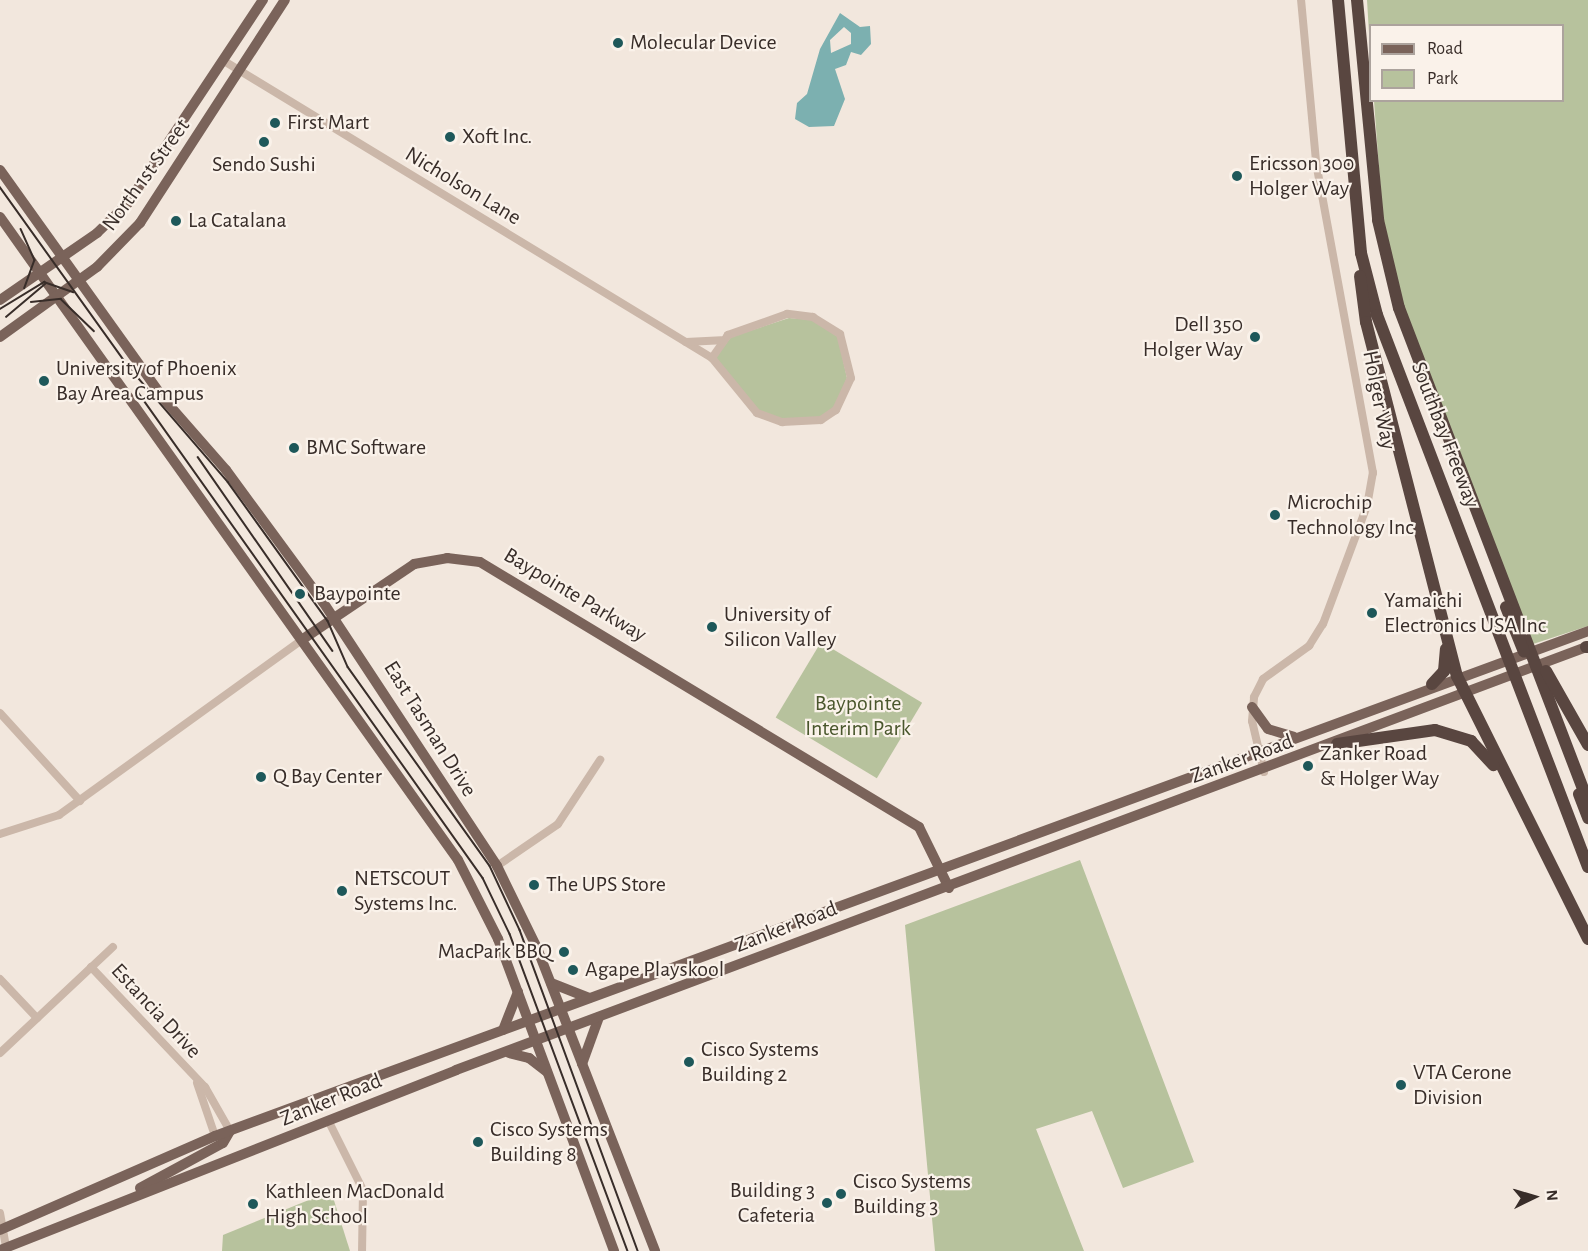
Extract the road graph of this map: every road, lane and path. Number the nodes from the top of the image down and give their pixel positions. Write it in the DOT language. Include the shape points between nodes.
graph roads {
  1 [pos="263,0"];
  2 [pos="285,0"];
  3 [pos="1301,0"];
  4 [pos="1338,0"];
  5 [pos="1357,0"];
  6 [pos="1362,49"];
  7 [pos="224,61"];
  8 [pos="240,71"];
  9 [pos="0,170"];
  10 [pos="0,217"];
  11 [pos="1361,254"];
  12 [pos="63,256"];
  13 [pos="40,272"];
  14 [pos="79,280"];
  15 [pos="58,295"];
  16 [pos="0,300"];
  17 [pos="0,337"];
  18 [pos="721,340"];
  19 [pos="683,342"];
  20 [pos="712,358"];
  21 [pos="333,617"];
  22 [pos="1443,621"];
  23 [pos="1523,626"];
  24 [pos="1588,631"];
  25 [pos="303,639"];
  26 [pos="1585,647"];
  27 [pos="1457,676"];
  28 [pos="1432,684"];
  29 [pos="1463,692"];
  30 [pos="1252,707"];
  31 [pos="0,713"];
  32 [pos="1295,737"];
  33 [pos="1337,744"];
  34 [pos="1588,745"];
  35 [pos="1258,749"];
  36 [pos="600,760"];
  37 [pos="1264,772"];
  38 [pos="1504,778"];
  39 [pos="80,801"];
  40 [pos="1588,802"];
  41 [pos="1588,818"];
  42 [pos="0,834"];
  43 [pos="497,866"];
  44 [pos="941,867"];
  45 [pos="1588,867"];
  46 [pos="949,888"];
  47 [pos="1588,939"];
  48 [pos="113,947"];
  49 [pos="91,967"];
  50 [pos="0,979"];
  51 [pos="551,983"];
  52 [pos="518,991"];
  53 [pos="589,998"];
  54 [pos="560,1009"];
  55 [pos="599,1017"];
  56 [pos="37,1018"];
  57 [pos="530,1020"];
  58 [pos="568,1029"];
  59 [pos="502,1030"];
  60 [pos="538,1041"];
  61 [pos="0,1053"];
  62 [pos="508,1053"];
  63 [pos="582,1065"];
  64 [pos="550,1074"];
  65 [pos="195,1080"];
  66 [pos="330,1124"];
  67 [pos="230,1131"];
  68 [pos="215,1136"];
  69 [pos="129,1198"];
  70 [pos="0,1214"];
  71 [pos="0,1229"];
  72 [pos="3,1249"];
  73 [pos="362,1251"];
  74 [pos="614,1251"];
  75 [pos="655,1251"];
  1 -- 7 [label="main road, North 1st Street"];
  2 -- 8 [label="main road, North 1st Street"];
  3 -- 30 [label="street, Holger Way" via="1317,170 1373,473 1367,506 1323,624 1309,646 1263,679"];
  4 -- 11 [label="highway, Southbay Freeway"];
  5 -- 6 [label="highway, Southbay Freeway"];
  6 -- 23 [label="highway, Southbay Freeway" via="1378,220 1399,308"];
  6 -- 41 [label="highway" via="1359,86 1372,225 1391,304"];
  7 -- 8 [label="street, Nicholson Lane"];
  7 -- 12 [label="main road, North 1st Street" via="141,188 97,233"];
  8 -- 14 [label="main road, North 1st Street" via="144,218"];
  8 -- 19 [label="street, Nicholson Lane"];
  9 -- 12 [label="main road, East Tasman Drive"];
  10 -- 13 [label="main road, East Tasman Drive"];
  11 -- 22 [label="highway" via="1366,322"];
  11 -- 45 [label="highway, Southbay Freeway" via="1394,362"];
  12 -- 13 [label="main road, North 1st Street"];
  12 -- 14 [label="main road, East Tasman Drive"];
  13 -- 15 [label="main road, East Tasman Drive"];
  13 -- 16 [label="main road, North 1st Street"];
  14 -- 15 [label="main road, North 1st Street"];
  14 -- 21 [label="main road, East Tasman Drive"];
  15 -- 17 [label="main road, North 1st Street"];
  15 -- 25 [label="main road, East Tasman Drive"];
  18 -- 19 [label="street, Nicholson Lane"];
  18 -- 20 [label="street"];
  18 -- 20 [label="street, Nicholson Lane" via="787,314 813,317 840,334 847,348 847,391 836,410 821,420 782,422 757,413 740,398"];
  19 -- 20 [label="street, Nicholson Lane"];
  21 -- 25 [label="main road, Baypointe Parkway"];
  21 -- 43 [label="main road, East Tasman Drive"];
  21 -- 44 [label="main road, Baypointe Parkway" via="414,564 447,558 494,568 919,827"];
  22 -- 27 [label="highway"];
  22 -- 28 [label="highway" via="1445,665"];
  23 -- 34 [label="highway"];
  23 -- 40 [label="highway, Southbay Freeway"];
  24 -- 27 [label="main road, Zanker Road"];
  25 -- 39 [label="street, Baypointe Parkway"];
  25 -- 52 [label="main road, East Tasman Drive" via="458,860"];
  26 -- 29 [label="main road, Zanker Road"];
  27 -- 28 [label="main road, Zanker Road"];
  27 -- 29 [label="highway"];
  28 -- 32 [label="main road, Zanker Road"];
  29 -- 33 [label="main road, Zanker Road"];
  29 -- 38 [label="highway"];
  30 -- 32 [label="main road" via="1268,729"];
  30 -- 35 [label="street, Holger Way"];
  31 -- 39 [label="street"];
  32 -- 35 [label="main road, Zanker Road"];
  33 -- 37 [label="main road, Zanker Road"];
  33 -- 38 [label="highway" via="1422,730 1447,732 1471,741"];
  35 -- 37 [label="street, Holger Way"];
  35 -- 44 [label="main road, Zanker Road"];
  36 -- 43 [label="street" via="558,824"];
  37 -- 46 [label="main road, Zanker Road"];
  38 -- 47 [label="highway"];
  39 -- 42 [label="street, Baypointe Parkway" via="48,820"];
  43 -- 51 [label="main road, East Tasman Drive"];
  44 -- 46 [label="main road, Baypointe Parkway"];
  44 -- 53 [label="main road, Zanker Road"];
  46 -- 55 [label="main road, Zanker Road"];
  48 -- 49 [label="street"];
  49 -- 56 [label="street"];
  49 -- 65 [label="street, Estancia Drive"];
  50 -- 56 [label="street"];
  51 -- 53 [label="main road"];
  51 -- 54 [label="main road, East Tasman Drive"];
  52 -- 57 [label="main road, East Tasman Drive"];
  52 -- 59 [label="main road" via="513,1013"];
  53 -- 54 [label="main road, Zanker Road"];
  54 -- 57 [label="main road, Zanker Road"];
  54 -- 58 [label="main road, East Tasman Drive"];
  55 -- 58 [label="main road, Zanker Road"];
  55 -- 63 [label="main road"];
  56 -- 61 [label="street"];
  57 -- 59 [label="main road, Zanker Road"];
  57 -- 60 [label="main road, East Tasman Drive"];
  58 -- 60 [label="main road, Zanker Road"];
  58 -- 63 [label="main road, East Tasman Drive"];
  59 -- 67 [label="main road, Zanker Road"];
  60 -- 62 [label="main road, Zanker Road"];
  60 -- 64 [label="main road, East Tasman Drive"];
  62 -- 64 [label="main road" via="529,1058"];
  62 -- 66 [label="main road, Zanker Road"];
  63 -- 75 [label="main road, East Tasman Drive"];
  64 -- 74 [label="main road, East Tasman Drive"];
  65 -- 67 [label="street, Estancia Drive" via="216,1100"];
  65 -- 68 [label="street, Estancia Drive"];
  66 -- 69 [label="main road, Zanker Road"];
  66 -- 73 [label="street" via="363,1190"];
  67 -- 68 [label="main road, Zanker Road"];
  67 -- 69 [label="main road" via="223,1143 153,1178"];
  68 -- 71 [label="main road, Zanker Road"];
  69 -- 72 [label="main road, Zanker Road"];
  70 -- 71 [label="street"];
  71 -- 72 [label="street"];
}
